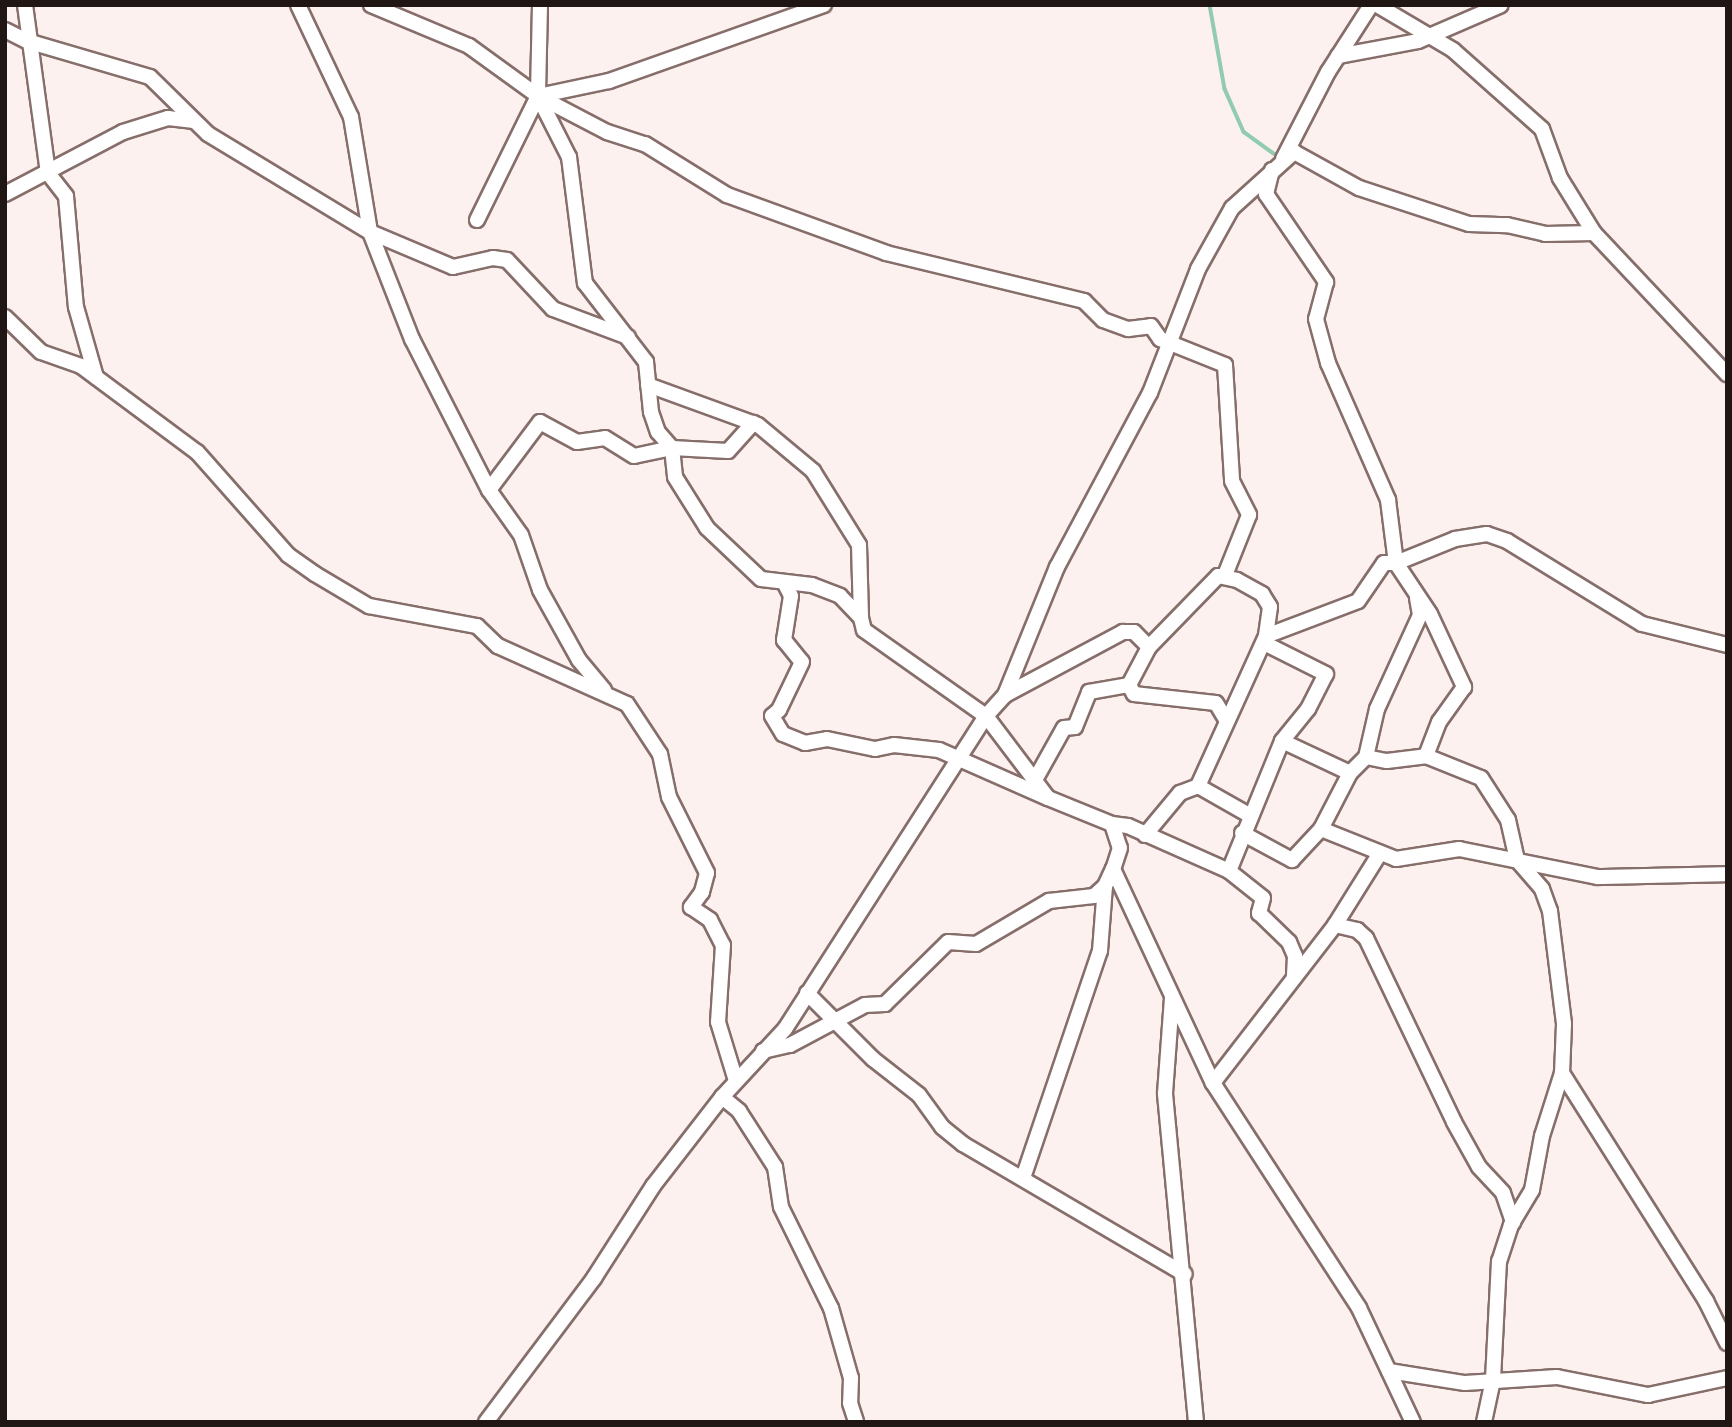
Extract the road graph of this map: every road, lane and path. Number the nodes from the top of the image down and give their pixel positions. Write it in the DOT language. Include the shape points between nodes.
graph roads {
  1 [pos="25,5"];
  2 [pos="298,5"];
  3 [pos="371,5"];
  4 [pos="540,5"];
  5 [pos="824,5"];
  6 [pos="1371,5"];
  7 [pos="1377,5"];
  8 [pos="1501,5"];
  9 [pos="5,30"];
  10 [pos="1430,36"];
  11 [pos="27,41"];
  12 [pos="1338,55"];
  13 [pos="538,96"];
  14 [pos="192,121"];
  15 [pos="1277,164"];
  16 [pos="48,173"];
  17 [pos="5,194"];
  18 [pos="477,220"];
  19 [pos="370,232"];
  20 [pos="1594,233"];
  21 [pos="5,317"];
  22 [pos="628,337"];
  23 [pos="1167,341"];
  24 [pos="1727,374"];
  25 [pos="96,377"];
  26 [pos="648,385"];
  27 [pos="753,423"];
  28 [pos="672,448"];
  29 [pos="489,490"];
  30 [pos="1396,563"];
  31 [pos="1225,575"];
  32 [pos="785,584"];
  33 [pos="1415,588"];
  34 [pos="861,618"];
  35 [pos="1265,640"];
  36 [pos="1727,645"];
  37 [pos="1149,647"];
  38 [pos="1129,685"];
  39 [pos="606,693"];
  40 [pos="1004,695"];
  41 [pos="986,716"];
  42 [pos="1227,721"];
  43 [pos="1282,741"];
  44 [pos="1426,756"];
  45 [pos="1366,757"];
  46 [pos="961,759"];
  47 [pos="1350,773"];
  48 [pos="1036,778"];
  49 [pos="1198,786"];
  50 [pos="1048,798"];
  51 [pos="1251,816"];
  52 [pos="1112,824"];
  53 [pos="1321,830"];
  54 [pos="1242,833"];
  55 [pos="1145,835"];
  56 [pos="1380,853"];
  57 [pos="1517,860"];
  58 [pos="1113,869"];
  59 [pos="1229,871"];
  60 [pos="1727,874"];
  61 [pos="1105,886"];
  62 [pos="1335,925"];
  63 [pos="1294,978"];
  64 [pos="807,993"];
  65 [pos="1172,998"];
  66 [pos="836,1020"];
  67 [pos="759,1052"];
  68 [pos="1562,1073"];
  69 [pos="736,1081"];
  70 [pos="1213,1083"];
  71 [pos="722,1097"];
  72 [pos="1023,1178"];
  73 [pos="1513,1222"];
  74 [pos="1185,1274"];
  75 [pos="1727,1343"];
  76 [pos="1389,1371"];
  77 [pos="1727,1378"];
  78 [pos="1493,1380"];
  79 [pos="486,1422"];
  80 [pos="856,1422"];
  81 [pos="1196,1422"];
  82 [pos="1413,1422"];
  83 [pos="1484,1422"];
  1 -- 11 [label="street"];
  2 -- 19 [label="street" via="351,117"];
  3 -- 13 [label="street" via="469,46"];
  4 -- 13 [label="street"];
  5 -- 13 [label="street" via="609,81"];
  6 -- 12 [label="street"];
  7 -- 10 [label="street"];
  8 -- 10 [label="street"];
  9 -- 11 [label="street"];
  10 -- 12 [label="street"];
  10 -- 20 [label="street" via="1453,50 1542,129 1560,178"];
  11 -- 14 [label="street" via="150,76"];
  11 -- 16 [label="street"];
  12 -- 15 [label="street"];
  13 -- 18 [label="street"];
  13 -- 22 [label="street" via="569,157 585,283"];
  13 -- 23 [label="street" via="607,132 640,142 727,195 781,217 886,253 1084,301 1103,320 1128,329 1147,325"];
  14 -- 16 [label="street" via="168,118 123,132"];
  14 -- 19 [label="street"];
  15 -- 20 [label="street" via="1294,152 1359,188 1469,224 1545,234"];
  15 -- 23 [label="street" via="1232,208 1198,269"];
  15 -- 30 [label="street" via="1266,194 1326,282 1316,319 1328,363 1388,500"];
  16 -- 17 [label="street"];
  16 -- 25 [label="street" via="66,197 76,307"];
  19 -- 22 [label="street" via="453,267 493,258 507,260 552,309"];
  19 -- 29 [label="street" via="412,339"];
  20 -- 24 [label="street"];
  21 -- 25 [label="street" via="41,352"];
  22 -- 26 [label="street" via="646,362"];
  23 -- 31 [label="street" via="1197,351 1228,371 1225,411 1232,481 1248,515"];
  23 -- 40 [label="street" via="1150,393 1057,567"];
  25 -- 39 [label="street" via="197,452 288,555 315,575 369,606 477,626 498,646"];
  26 -- 27 [label="street"];
  26 -- 28 [label="street" via="657,432"];
  27 -- 28 [label="street" via="728,451"];
  27 -- 34 [label="street" via="813,471 853,529 861,551"];
  28 -- 29 [label="street" via="634,456 604,438 577,442 540,422"];
  28 -- 32 [label="street" via="674,474 707,528 761,579"];
  29 -- 39 [label="street" via="521,535 540,590 579,660"];
  30 -- 33 [label="street"];
  30 -- 35 [label="street" via="1384,563 1358,600"];
  30 -- 36 [label="street" via="1455,539 1487,534 1507,541 1642,624"];
  31 -- 35 [label="street" via="1259,591 1269,603"];
  31 -- 37 [label="street" via="1203,587"];
  32 -- 34 [label="street" via="828,591"];
  32 -- 46 [label="street" via="791,596 783,640 802,662 772,716 783,734 805,743 827,739 874,749 920,746"];
  33 -- 44 [label="street" via="1464,687 1439,722"];
  33 -- 45 [label="street" via="1420,615 1377,709"];
  34 -- 41 [label="street" via="864,630"];
  35 -- 42 [label="street"];
  35 -- 43 [label="street" via="1326,674 1308,709"];
  37 -- 38 [label="street"];
  37 -- 40 [label="street" via="1135,632 1123,632"];
  38 -- 42 [label="street" via="1134,694 1216,703"];
  38 -- 48 [label="street" via="1089,692 1076,727 1064,727"];
  39 -- 69 [label="street" via="627,704 660,754 663,780 676,816 706,873 702,892 691,906 710,920 723,945 718,1022"];
  40 -- 41 [label="street"];
  41 -- 46 [label="street"];
  41 -- 48 [label="street"];
  42 -- 49 [label="street"];
  43 -- 47 [label="street"];
  43 -- 51 [label="street"];
  44 -- 45 [label="street" via="1387,761"];
  44 -- 57 [label="street" via="1465,768 1489,785 1508,820"];
  45 -- 47 [label="street"];
  46 -- 50 [label="street"];
  46 -- 64 [label="street"];
  47 -- 53 [label="street"];
  48 -- 50 [label="street"];
  49 -- 51 [label="street"];
  49 -- 55 [label="street" via="1180,793"];
  50 -- 52 [label="street"];
  51 -- 54 [label="street"];
  52 -- 55 [label="street"];
  52 -- 58 [label="street" via="1120,848"];
  53 -- 54 [label="street" via="1292,860"];
  53 -- 56 [label="street"];
  54 -- 59 [label="street"];
  55 -- 59 [label="street"];
  56 -- 57 [label="street" via="1396,859 1459,849"];
  56 -- 62 [label="street"];
  57 -- 60 [label="street" via="1606,878"];
  57 -- 68 [label="street" via="1548,900 1564,1024"];
  58 -- 61 [label="street"];
  58 -- 65 [label="street"];
  59 -- 63 [label="street" via="1264,900 1259,913 1289,942"];
  61 -- 66 [label="street" via="1090,897 1046,902 976,944 947,942 885,1004 865,1005"];
  61 -- 72 [label="street" via="1100,951"];
  62 -- 63 [label="street"];
  62 -- 73 [label="street" via="1357,930 1366,938 1454,1122 1479,1167 1503,1193"];
  63 -- 70 [label="street"];
  64 -- 66 [label="street"];
  64 -- 67 [label="street" via="782,1032"];
  65 -- 70 [label="street"];
  65 -- 74 [label="street" via="1165,1094"];
  66 -- 67 [label="street" via="790,1045"];
  66 -- 72 [label="street" via="873,1059 919,1095 947,1132"];
  67 -- 69 [label="street"];
  68 -- 73 [label="street" via="1542,1136 1532,1190"];
  68 -- 75 [label="street" via="1706,1301"];
  69 -- 71 [label="street"];
  70 -- 76 [label="street" via="1317,1237"];
  71 -- 79 [label="street"];
  71 -- 80 [label="street" via="739,1111 775,1167 781,1207 831,1308 851,1378 850,1403"];
  72 -- 74 [label="street"];
  73 -- 78 [label="street" via="1497,1273"];
  74 -- 81 [label="street"];
  76 -- 78 [label="street" via="1455,1383"];
  76 -- 82 [label="street"];
  77 -- 78 [label="street" via="1648,1395 1557,1377"];
  78 -- 83 [label="street"];
}
